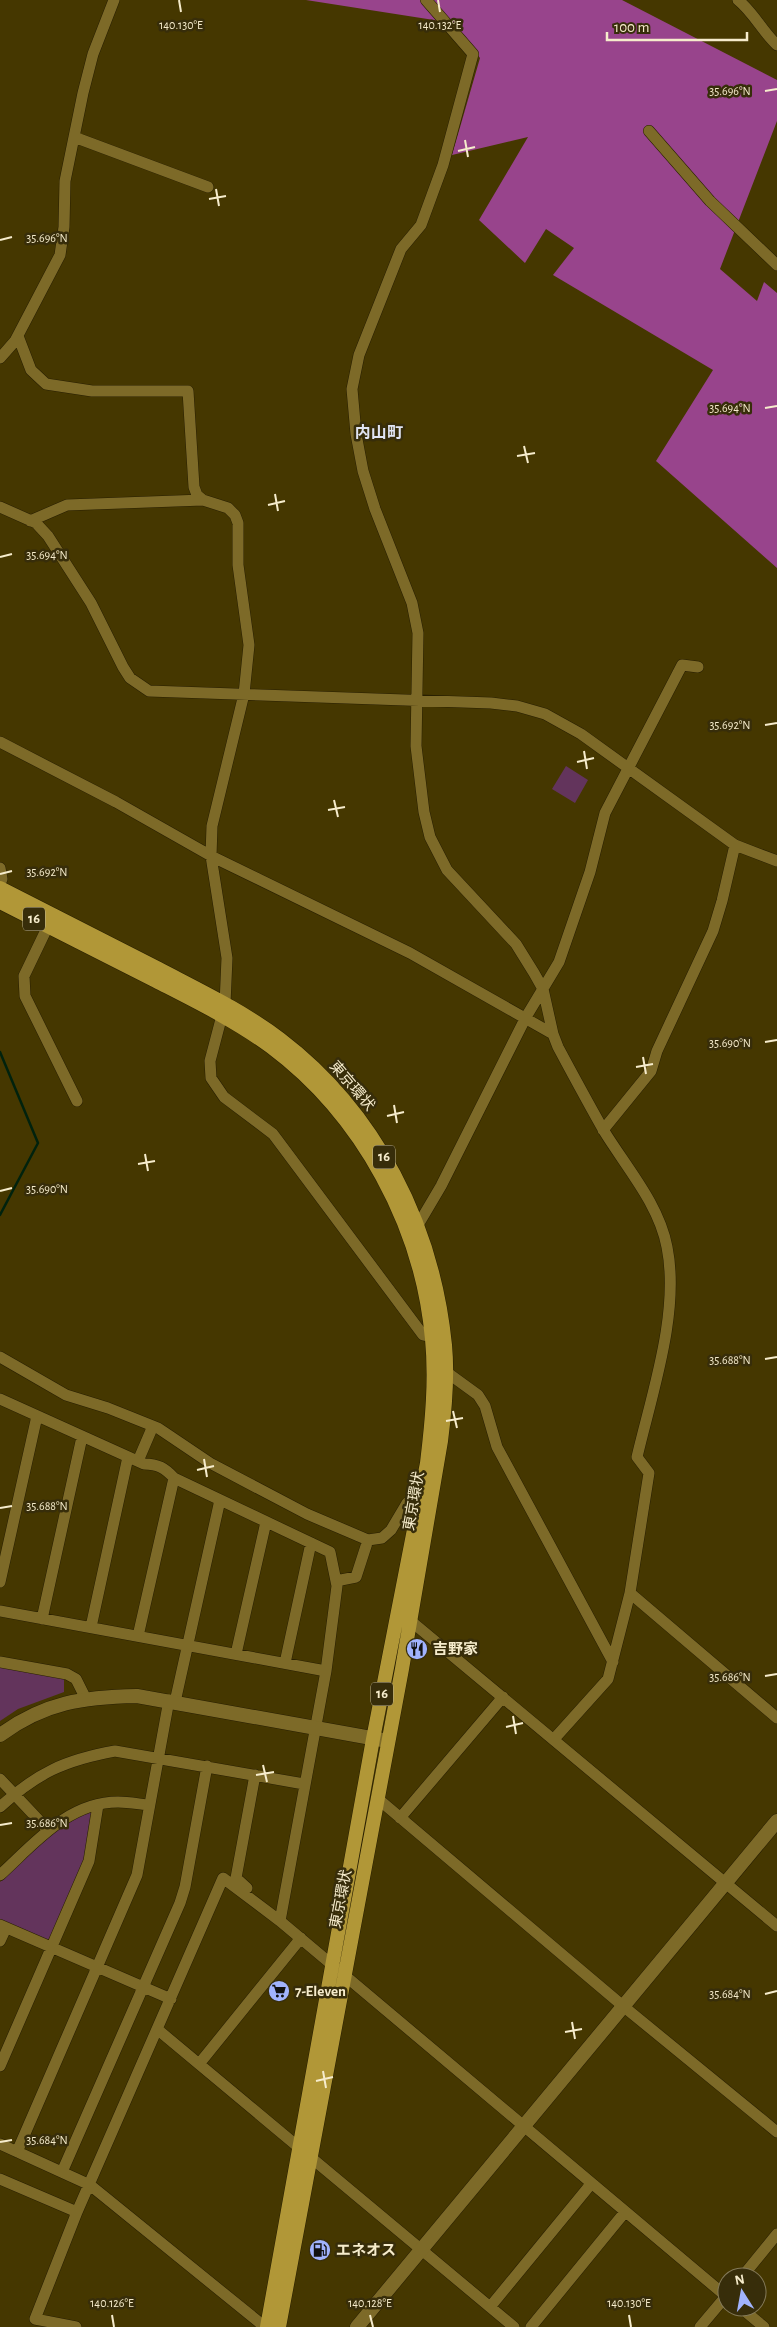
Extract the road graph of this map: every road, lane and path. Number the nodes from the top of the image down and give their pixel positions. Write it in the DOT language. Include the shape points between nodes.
graph roads {
  1 [pos="114,0"];
  2 [pos="426,0"];
  3 [pos="738,0"];
  4 [pos="777,45"];
  5 [pos="648,131"];
  6 [pos="74,137"];
  7 [pos="208,187"];
  8 [pos="777,265"];
  9 [pos="18,336"];
  10 [pos="0,358"];
  11 [pos="203,500"];
  12 [pos="0,507"];
  13 [pos="30,521"];
  14 [pos="698,668"];
  15 [pos="244,694"];
  16 [pos="416,700"];
  17 [pos="0,742"];
  18 [pos="629,770"];
  19 [pos="735,844"];
  20 [pos="211,856"];
  21 [pos="777,861"];
  22 [pos="0,868"];
  23 [pos="0,884"];
  24 [pos="0,888"];
  25 [pos="0,902"];
  26 [pos="48,926"];
  27 [pos="543,989"];
  28 [pos="224,1010"];
  29 [pos="526,1017"];
  30 [pos="553,1034"];
  31 [pos="77,1101"];
  32 [pos="603,1130"];
  33 [pos="418,1224"];
  34 [pos="432,1337"];
  35 [pos="0,1357"];
  36 [pos="445,1370"];
  37 [pos="0,1400"];
  38 [pos="37,1416"];
  39 [pos="153,1426"];
  40 [pos="82,1436"];
  41 [pos="133,1459"];
  42 [pos="174,1478"];
  43 [pos="420,1496"];
  44 [pos="220,1500"];
  45 [pos="266,1522"];
  46 [pos="368,1540"];
  47 [pos="311,1543"];
  48 [pos="0,1582"];
  49 [pos="336,1582"];
  50 [pos="630,1593"];
  51 [pos="0,1611"];
  52 [pos="403,1615"];
  53 [pos="42,1619"];
  54 [pos="91,1627"];
  55 [pos="138,1636"];
  56 [pos="188,1645"];
  57 [pos="236,1654"];
  58 [pos="0,1662"];
  59 [pos="613,1662"];
  60 [pos="285,1663"];
  61 [pos="326,1671"];
  62 [pos="502,1697"];
  63 [pos="86,1699"];
  64 [pos="172,1701"];
  65 [pos="777,1718"];
  66 [pos="314,1728"];
  67 [pos="0,1735"];
  68 [pos="373,1739"];
  69 [pos="554,1739"];
  70 [pos="388,1741"];
  71 [pos="158,1757"];
  72 [pos="207,1766"];
  73 [pos="255,1775"];
  74 [pos="0,1779"];
  75 [pos="304,1784"];
  76 [pos="14,1794"];
  77 [pos="377,1798"];
  78 [pos="98,1805"];
  79 [pos="149,1805"];
  80 [pos="0,1807"];
  81 [pos="400,1818"];
  82 [pos="777,1820"];
  83 [pos="48,1830"];
  84 [pos="0,1875"];
  85 [pos="725,1883"];
  86 [pos="250,1899"];
  87 [pos="280,1921"];
  88 [pos="3,1926"];
  89 [pos="777,1926"];
  90 [pos="301,1938"];
  91 [pos="0,1940"];
  92 [pos="51,1949"];
  93 [pos="97,1968"];
  94 [pos="338,1970"];
  95 [pos="142,1987"];
  96 [pos="171,1999"];
  97 [pos="623,2006"];
  98 [pos="158,2029"];
  99 [pos="199,2064"];
  100 [pos="0,2066"];
  101 [pos="523,2127"];
  102 [pos="777,2132"];
  103 [pos="0,2144"];
  104 [pos="17,2152"];
  105 [pos="305,2152"];
  106 [pos="62,2172"];
  107 [pos="0,2179"];
  108 [pos="591,2184"];
  109 [pos="90,2185"];
  110 [pos="77,2212"];
  111 [pos="625,2212"];
  112 [pos="777,2234"];
  113 [pos="420,2250"];
  114 [pos="750,2267"];
  115 [pos="717,2288"];
  116 [pos="490,2307"];
  117 [pos="717,2307"];
  118 [pos="752,2317"];
  119 [pos="76,2327"];
  120 [pos="266,2327"];
  121 [pos="278,2327"];
  122 [pos="357,2327"];
  123 [pos="514,2327"];
  124 [pos="530,2327"];
  125 [pos="700,2327"];
  126 [pos="764,2327"];
  1 -- 6 [label="street" via="93,54"];
  2 -- 16 [label="street" via="473,54 443,165 421,225 401,249 359,355 352,389 363,470 375,510 412,603 418,633"];
  3 -- 4 [label="street"];
  5 -- 8 [label="street" via="710,201"];
  6 -- 7 [label="street"];
  6 -- 9 [label="street" via="66,180 60,255"];
  9 -- 10 [label="street"];
  9 -- 11 [label="street" via="31,370 46,384 92,391 188,391 194,487"];
  11 -- 13 [label="street" via="66,505"];
  11 -- 15 [label="street" via="228,508 238,523 238,566 249,646"];
  12 -- 13 [label="street"];
  13 -- 15 [label="street" via="48,536 91,603 123,667 137,684 157,692"];
  14 -- 18 [label="street" via="682,664"];
  15 -- 16 [label="street"];
  15 -- 20 [label="street" via="215,810"];
  16 -- 18 [label="street" via="518,706 545,714 581,734"];
  16 -- 27 [label="street" via="416,746 430,837 447,870 516,944"];
  17 -- 20 [label="street"];
  18 -- 19 [label="street"];
  18 -- 27 [label="street" via="605,813 590,872 559,962"];
  19 -- 21 [label="street"];
  19 -- 32 [label="street" via="713,931 657,1051 651,1071"];
  20 -- 28 [label="street" via="225,933"];
  20 -- 29 [label="street" via="410,953"];
  22 -- 23 [label="street"];
  24 -- 28 [label="highway, 東京環状 / 16"];
  25 -- 26 [label="highway, 東京環状 / 16"];
  26 -- 28 [label="highway, 東京環状 / 16"];
  26 -- 31 [label="street" via="24,976 25,996"];
  27 -- 29 [label="street"];
  27 -- 30 [label="street"];
  28 -- 33 [label="highway, 東京環状 / 16" via="280,1039 334,1088 392,1169"];
  28 -- 34 [label="highway, 東京環状 / 16" via="300,1071 329,1100 359,1139 381,1174 416,1254"];
  28 -- 34 [label="street" via="210,1062 214,1086 273,1134 423,1335"];
  29 -- 30 [label="street"];
  29 -- 33 [label="street" via="441,1186"];
  30 -- 32 [label="street"];
  32 -- 50 [label="street" via="648,1199 667,1246 670,1270 666,1331 637,1457 649,1473"];
  33 -- 36 [label="highway, 東京環状 / 16" via="437,1291"];
  34 -- 43 [label="highway, 東京環状 / 16" via="434,1365 430,1434"];
  35 -- 39 [label="street" via="66,1395"];
  36 -- 52 [label="highway, 東京環状 / 16" via="441,1441"];
  36 -- 59 [label="street" via="478,1395 485,1406 497,1447"];
  37 -- 38 [label="street"];
  38 -- 40 [label="street"];
  38 -- 48 [label="street"];
  39 -- 41 [label="street"];
  39 -- 46 [label="street" via="210,1463 307,1514"];
  40 -- 41 [label="street"];
  40 -- 53 [label="street"];
  41 -- 42 [label="street" via="156,1464"];
  41 -- 54 [label="street"];
  42 -- 44 [label="street"];
  42 -- 55 [label="street"];
  43 -- 46 [label="street" via="407,1503 391,1530 382,1538"];
  43 -- 52 [label="highway, 東京環状 / 16"];
  44 -- 45 [label="street"];
  44 -- 56 [label="street"];
  45 -- 47 [label="street"];
  45 -- 57 [label="street"];
  46 -- 49 [label="street" via="356,1577"];
  47 -- 49 [label="street" via="330,1552"];
  47 -- 60 [label="street"];
  49 -- 61 [label="street"];
  50 -- 59 [label="street"];
  50 -- 65 [label="street"];
  51 -- 53 [label="street"];
  52 -- 62 [label="street"];
  52 -- 68 [label="highway, 東京環状 / 16"];
  52 -- 70 [label="highway, 東京環状 / 16"];
  53 -- 54 [label="street"];
  54 -- 55 [label="street"];
  55 -- 56 [label="street"];
  56 -- 57 [label="street"];
  56 -- 64 [label="street"];
  57 -- 60 [label="street"];
  58 -- 63 [label="street" via="67,1674 76,1679"];
  59 -- 69 [label="street" via="608,1679"];
  60 -- 61 [label="street"];
  61 -- 66 [label="street"];
  62 -- 69 [label="street"];
  62 -- 81 [label="street"];
  63 -- 64 [label="street" via="137,1696"];
  63 -- 67 [label="street" via="36,1713"];
  64 -- 66 [label="street"];
  64 -- 71 [label="street"];
  66 -- 68 [label="street"];
  66 -- 75 [label="street"];
  68 -- 70 [label="street"];
  68 -- 94 [label="highway, 東京環状 / 16"];
  69 -- 85 [label="street"];
  70 -- 77 [label="highway, 東京環状 / 16"];
  71 -- 72 [label="street"];
  71 -- 76 [label="street" via="115,1751 84,1756 52,1768"];
  71 -- 79 [label="street"];
  72 -- 73 [label="street"];
  72 -- 95 [label="street" via="185,1888"];
  73 -- 75 [label="street"];
  73 -- 86 [label="street" via="236,1878 249,1889"];
  74 -- 76 [label="street"];
  75 -- 87 [label="street"];
  76 -- 80 [label="street"];
  76 -- 83 [label="street"];
  77 -- 81 [label="street"];
  77 -- 94 [label="highway, 東京環状 / 16"];
  78 -- 79 [label="street" via="117,1802"];
  78 -- 83 [label="street" via="78,1810"];
  78 -- 92 [label="street" via="89,1861"];
  79 -- 93 [label="street" via="137,1874"];
  81 -- 97 [label="street"];
  82 -- 85 [label="street"];
  83 -- 84 [label="street"];
  85 -- 89 [label="street"];
  85 -- 97 [label="street"];
  86 -- 87 [label="street"];
  86 -- 96 [label="street" via="223,1878"];
  87 -- 90 [label="street"];
  88 -- 91 [label="street"];
  88 -- 92 [label="street"];
  90 -- 94 [label="street"];
  90 -- 99 [label="street"];
  92 -- 93 [label="street"];
  92 -- 100 [label="street"];
  93 -- 95 [label="street"];
  93 -- 104 [label="street"];
  94 -- 101 [label="street"];
  94 -- 105 [label="highway, 東京環状 / 16"];
  95 -- 96 [label="street"];
  95 -- 106 [label="street"];
  96 -- 98 [label="street"];
  97 -- 101 [label="street"];
  97 -- 102 [label="street"];
  98 -- 99 [label="street"];
  98 -- 109 [label="street"];
  99 -- 105 [label="street"];
  101 -- 108 [label="street"];
  101 -- 113 [label="street"];
  103 -- 104 [label="street"];
  104 -- 106 [label="street"];
  105 -- 113 [label="street"];
  105 -- 120 [label="highway, 東京環状 / 16"];
  105 -- 121 [label="highway, 東京環状 / 16"];
  106 -- 109 [label="street"];
  107 -- 110 [label="street"];
  108 -- 111 [label="street"];
  108 -- 116 [label="street"];
  109 -- 110 [label="street"];
  109 -- 120 [label="street"];
  110 -- 119 [label="street" via="34,2319"];
  111 -- 115 [label="street"];
  111 -- 124 [label="street"];
  112 -- 114 [label="street"];
  113 -- 116 [label="street"];
  113 -- 122 [label="street"];
  116 -- 123 [label="street"];
  117 -- 125 [label="street"];
  118 -- 126 [label="street"];
}
